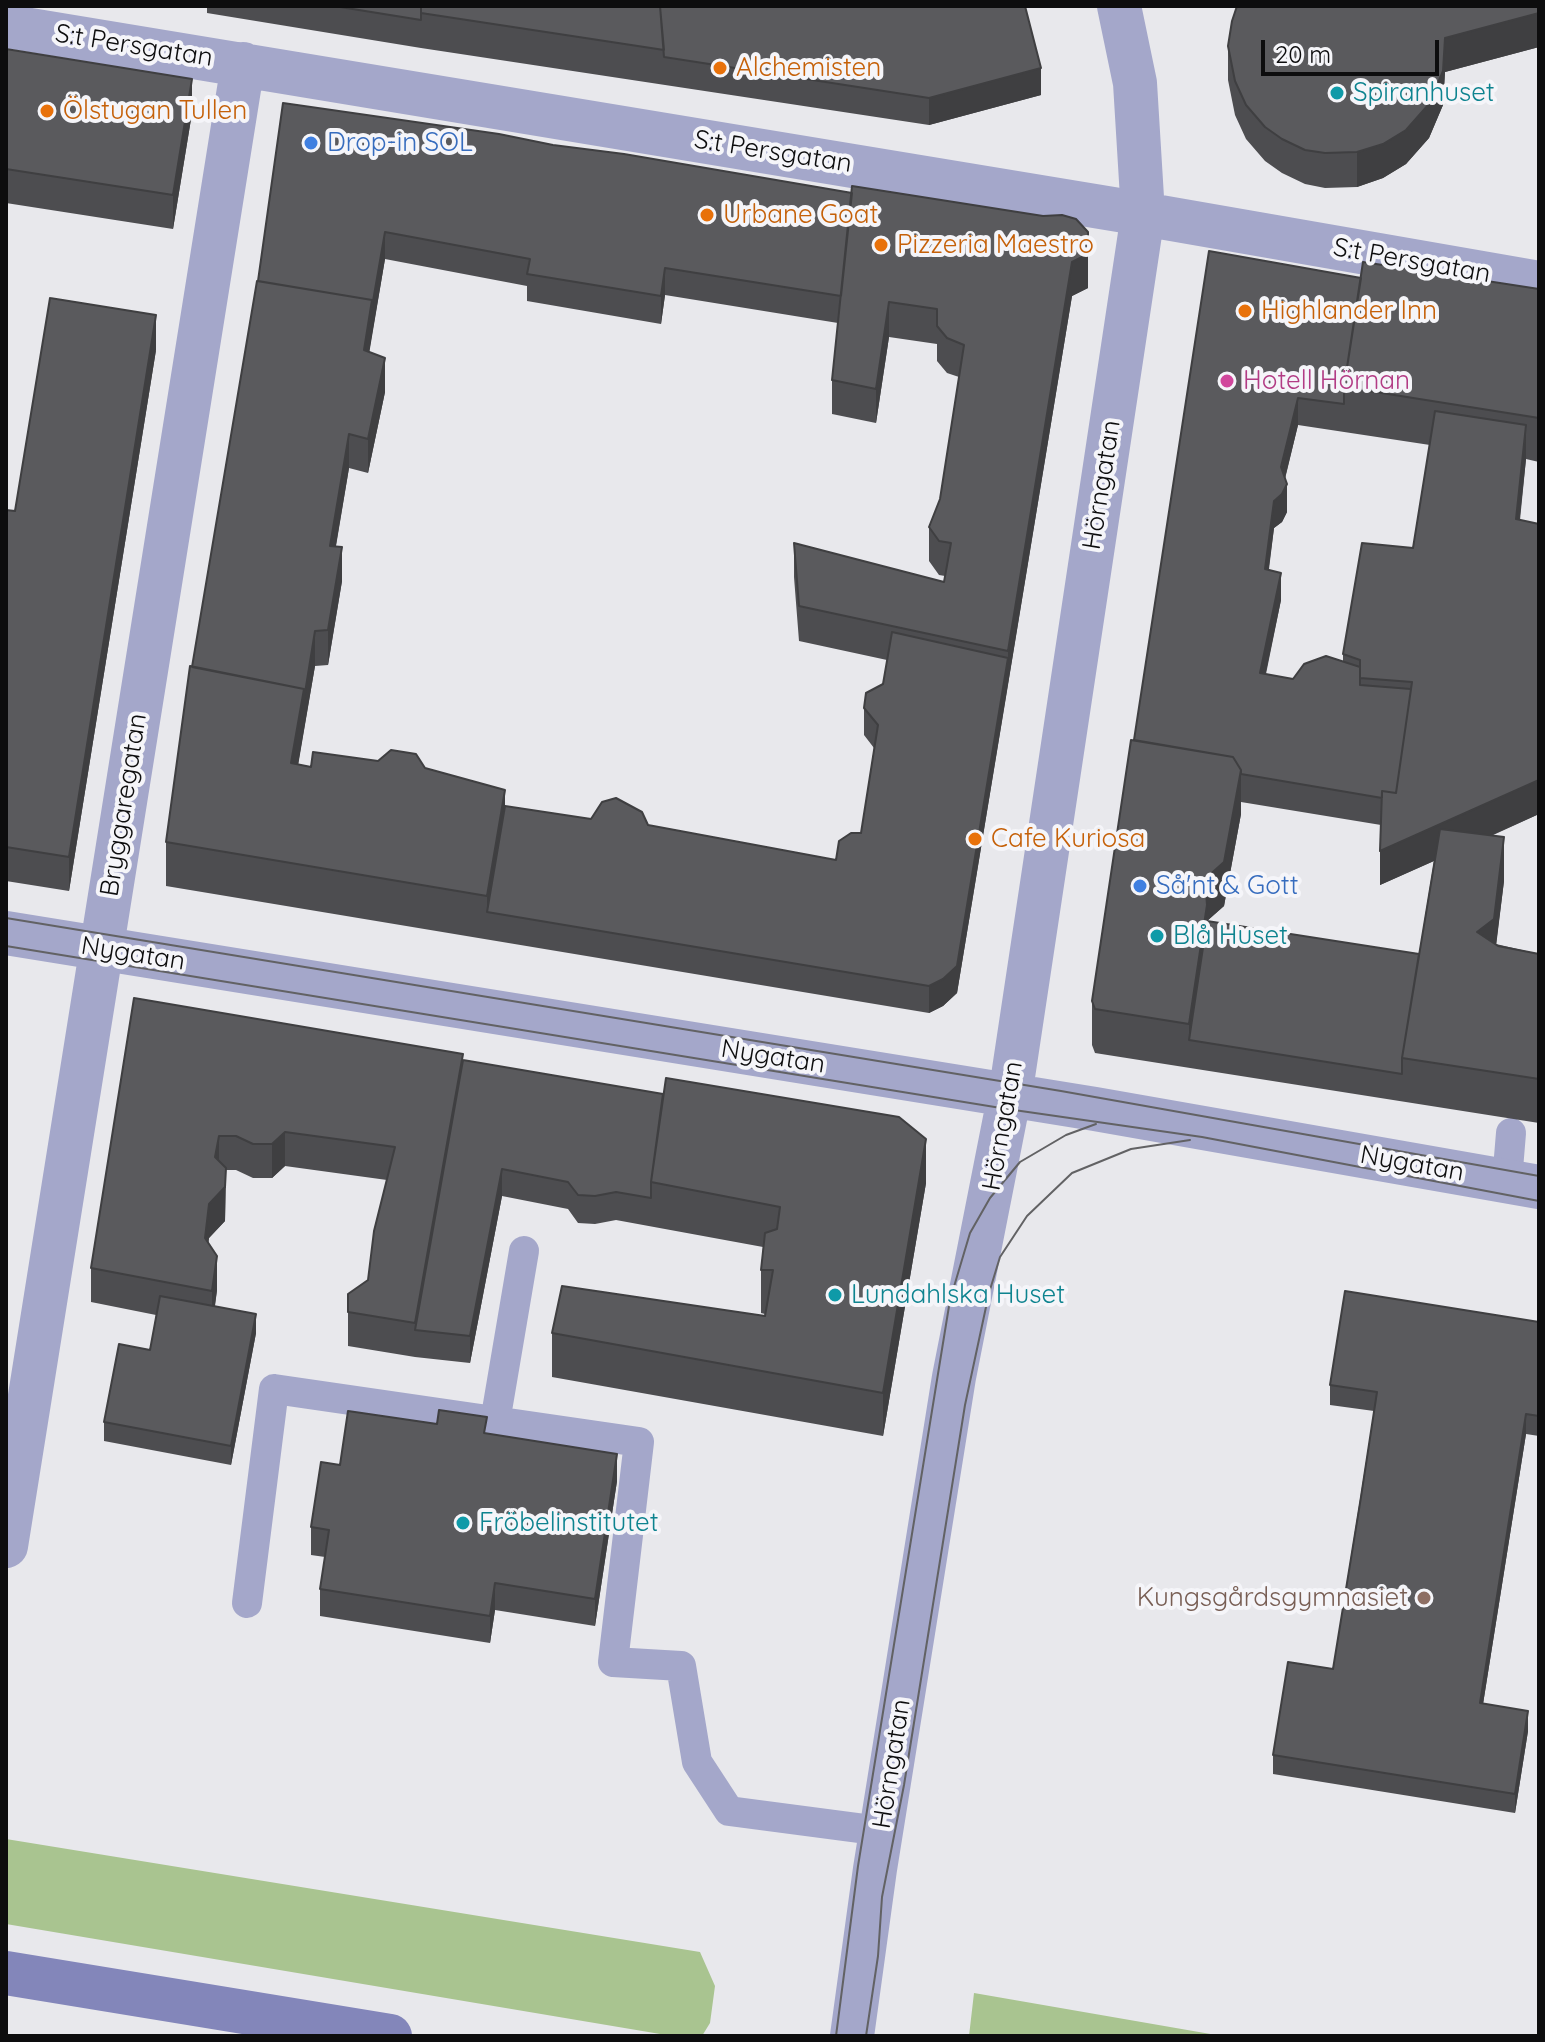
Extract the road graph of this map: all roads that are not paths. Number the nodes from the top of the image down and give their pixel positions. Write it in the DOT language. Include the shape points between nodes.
graph roads {
  1 [pos="1119,6"];
  2 [pos="6,26"];
  3 [pos="243,64"];
  4 [pos="1143,214"];
  5 [pos="1539,283"];
  6 [pos="6,933"];
  7 [pos="101,949"];
  8 [pos="1010,1096"];
  9 [pos="1511,1133"];
  10 [pos="1523,1184"];
  11 [pos="524,1251"];
  12 [pos="495,1422"];
  13 [pos="6,1546"];
  14 [pos="247,1603"];
  15 [pos="881,1831"];
  16 [pos="6,1973"];
  17 [pos="390,2036"];
  18 [pos="852,2036"];
  1 -- 4 [label="street, Hörngatan" via="1135,83"];
  2 -- 3 [label="street, S:t Persgatan"];
  3 -- 4 [label="street, S:t Persgatan"];
  3 -- 7 [label="street, Bryggaregatan"];
  4 -- 5 [label="street, S:t Persgatan"];
  4 -- 8 [label="street, Hörngatan"];
  6 -- 7 [label="street, Nygatan"];
  7 -- 8 [label="street, Nygatan"];
  7 -- 13 [label="street, Bryggaregatan"];
  8 -- 10 [label="street, Nygatan"];
  8 -- 15 [label="street, Hörngatan" via="954,1377"];
  9 -- 10 [label="lane"];
  11 -- 12 [label="lane"];
  12 -- 14 [label="lane" via="274,1389"];
  12 -- 15 [label="lane" via="639,1442 613,1662 681,1666 697,1762 729,1811"];
  15 -- 18 [label="street, Hörngatan"];
  16 -- 17 [label="main road"];
}
